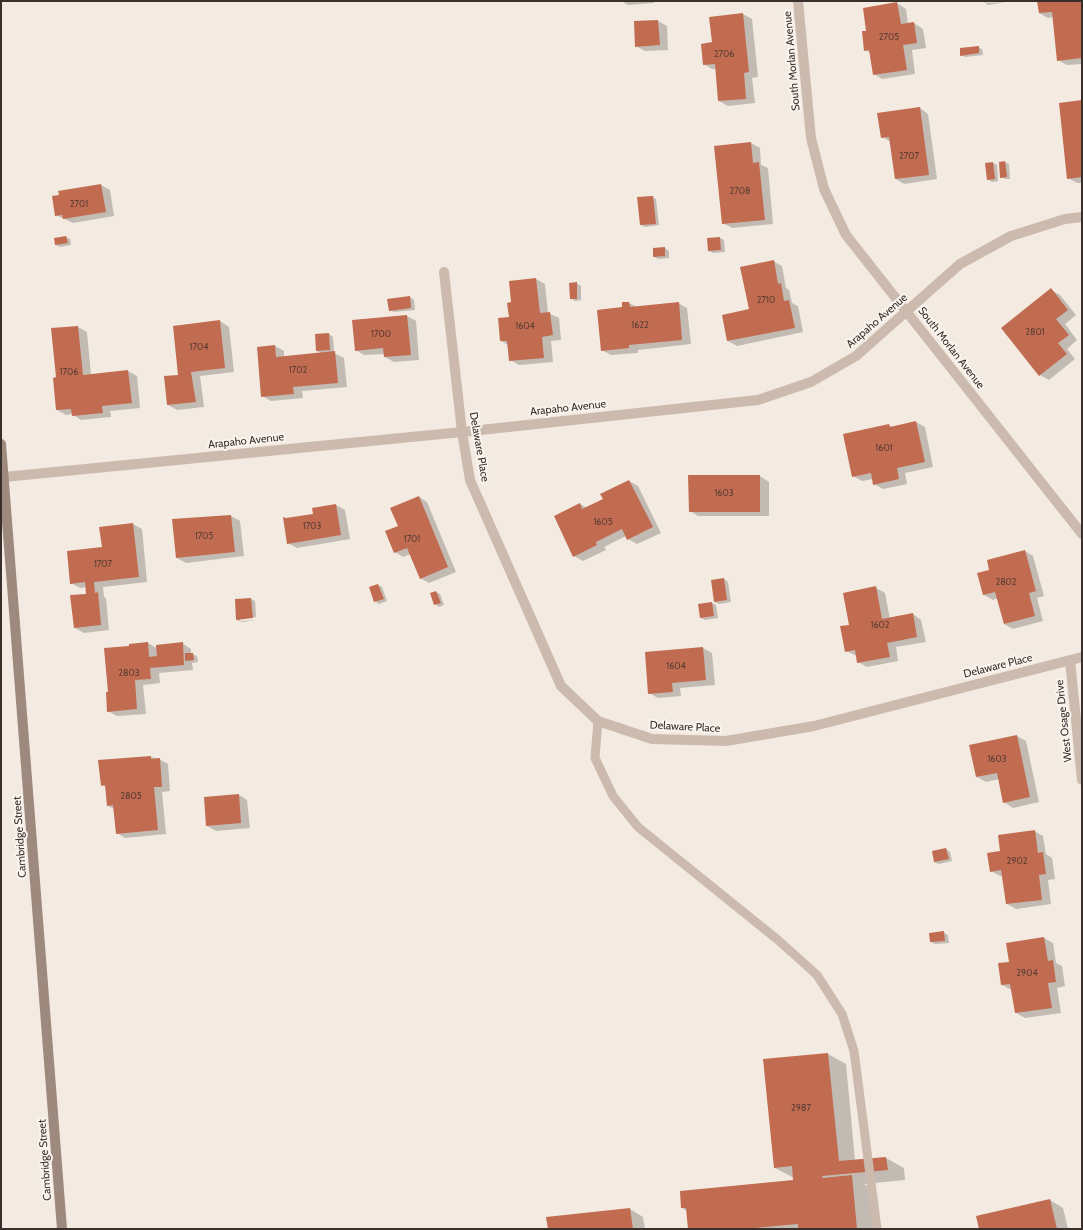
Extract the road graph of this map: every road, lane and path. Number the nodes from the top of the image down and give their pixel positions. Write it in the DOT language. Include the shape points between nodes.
graph roads {
  1 [pos="798,1"];
  2 [pos="1082,217"];
  3 [pos="444,272"];
  4 [pos="906,312"];
  5 [pos="462,432"];
  6 [pos="1,444"];
  7 [pos="4,477"];
  8 [pos="1082,534"];
  9 [pos="1082,656"];
  10 [pos="1070,660"];
  11 [pos="598,721"];
  12 [pos="1082,780"];
  13 [pos="62,1229"];
  14 [pos="877,1229"];
  1 -- 4 [label="street, South Morlan Avenue" via="811,138 824,189 846,235"];
  2 -- 4 [label="street, Arapaho Avenue" via="1065,218 1011,236 960,264"];
  3 -- 5 [label="street, Delaware Place"];
  4 -- 5 [label="street, Arapaho Avenue" via="856,356 811,382 758,400"];
  4 -- 8 [label="street, South Morlan Avenue"];
  5 -- 7 [label="street, Arapaho Avenue"];
  5 -- 11 [label="street, Delaware Place" via="470,480 561,686"];
  6 -- 7 [label="street, Cambridge Street"];
  7 -- 13 [label="street, Cambridge Street"];
  9 -- 10 [label="street, Delaware Place"];
  10 -- 11 [label="street, Delaware Place" via="814,726 726,741 652,739"];
  10 -- 12 [label="street, West Osage Drive"];
  11 -- 14 [label="lane" via="594,758 613,796 638,827 778,940 817,975 842,1014 854,1051"];
}
